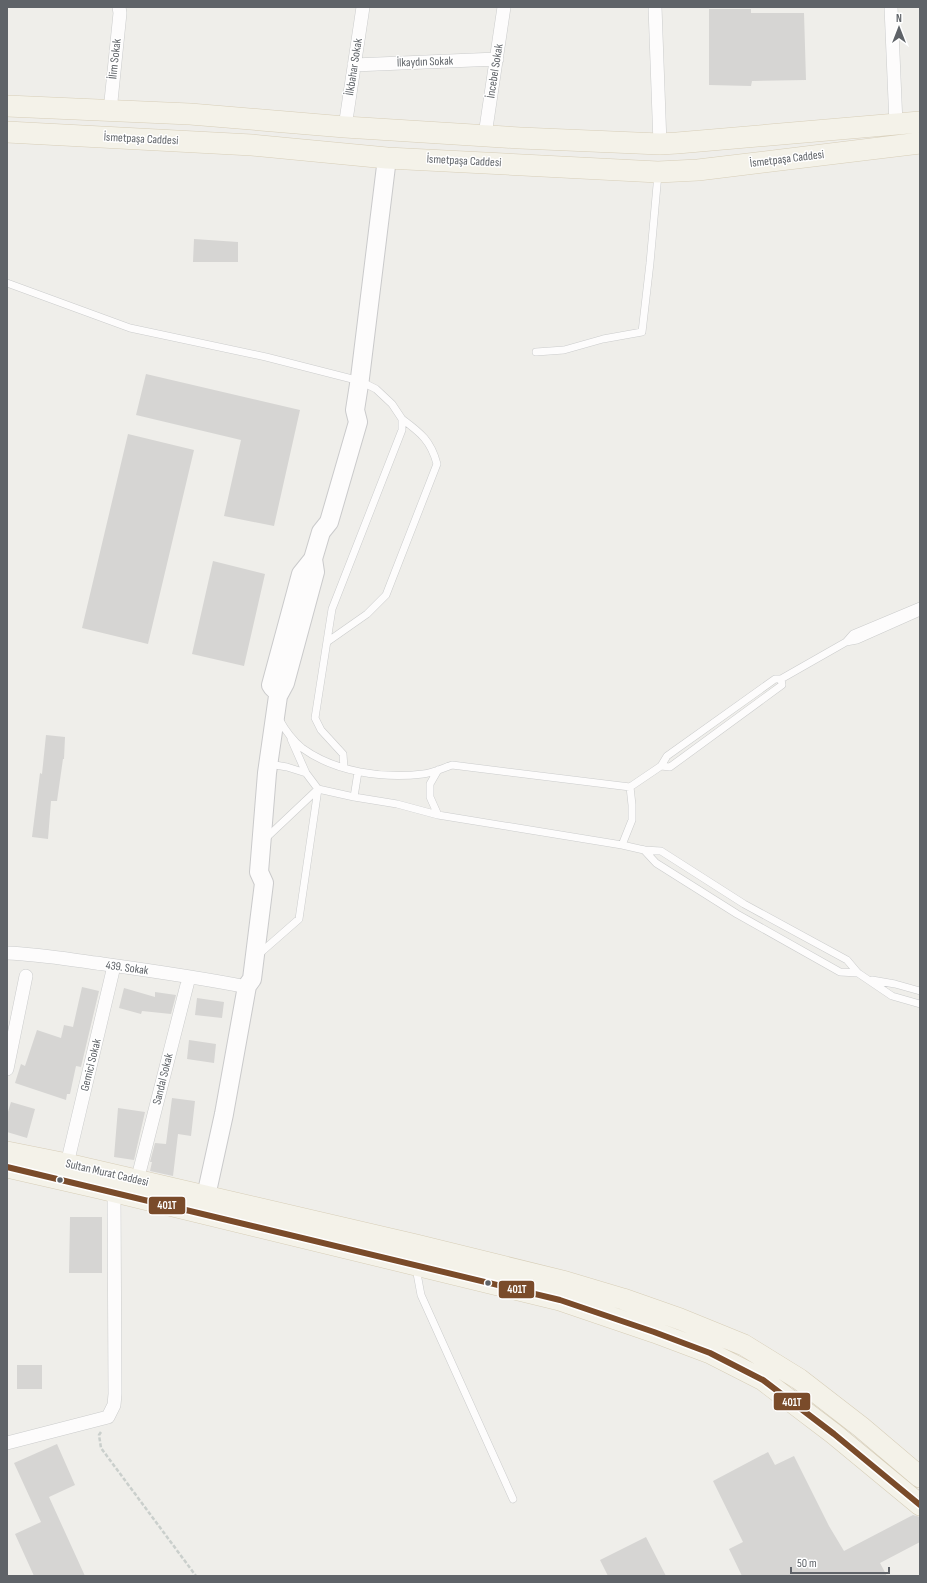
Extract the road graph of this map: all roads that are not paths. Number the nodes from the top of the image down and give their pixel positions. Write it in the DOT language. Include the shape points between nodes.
graph roads {
  1 [pos="119,7"];
  2 [pos="363,7"];
  3 [pos="504,7"];
  4 [pos="655,7"];
  5 [pos="891,7"];
  6 [pos="497,59"];
  7 [pos="354,65"];
  8 [pos="7,106"];
  9 [pos="110,111"];
  10 [pos="920,122"];
  11 [pos="896,124"];
  12 [pos="345,127"];
  13 [pos="850,127"];
  14 [pos="390,129"];
  15 [pos="7,132"];
  16 [pos="485,135"];
  17 [pos="108,137"];
  18 [pos="920,143"];
  19 [pos="660,144"];
  20 [pos="852,151"];
  21 [pos="387,158"];
  22 [pos="658,172"];
  23 [pos="7,283"];
  24 [pos="536,352"];
  25 [pos="360,381"];
  26 [pos="402,419"];
  27 [pos="920,606"];
  28 [pos="920,612"];
  29 [pos="327,642"];
  30 [pos="846,642"];
  31 [pos="275,714"];
  32 [pos="286,732"];
  33 [pos="268,764"];
  34 [pos="344,768"];
  35 [pos="438,770"];
  36 [pos="358,772"];
  37 [pos="306,773"];
  38 [pos="630,786"];
  39 [pos="318,789"];
  40 [pos="354,797"];
  41 [pos="438,815"];
  42 [pos="262,842"];
  43 [pos="622,845"];
  44 [pos="644,850"];
  45 [pos="259,872"];
  46 [pos="7,953"];
  47 [pos="255,957"];
  48 [pos="114,966"];
  49 [pos="858,973"];
  50 [pos="26,976"];
  51 [pos="189,977"];
  52 [pos="869,979"];
  53 [pos="247,987"];
  54 [pos="920,992"];
  55 [pos="920,1004"];
  56 [pos="7,1069"];
  57 [pos="7,1152"];
  58 [pos="67,1164"];
  59 [pos="7,1167"];
  60 [pos="137,1181"];
  61 [pos="114,1192"];
  62 [pos="205,1205"];
  63 [pos="417,1255"];
  64 [pos="7,1443"];
  65 [pos="920,1477"];
  66 [pos="513,1499"];
  67 [pos="920,1505"];
  1 -- 9 [label="street, İlim Sokak"];
  2 -- 7 [label="street, İlkbahar Sokak"];
  3 -- 6 [label="street, İncebel Sokak"];
  4 -- 19 [label="street"];
  5 -- 11 [label="street"];
  6 -- 7 [label="street, İlkaydın Sokak"];
  6 -- 16 [label="street, İncebel Sokak"];
  7 -- 12 [label="street, İlkbahar Sokak"];
  8 -- 9 [label="main road, İsmetpaşa Caddesi"];
  9 -- 12 [label="main road, İsmetpaşa Caddesi" via="190,114"];
  9 -- 17 [label="main road"];
  10 -- 11 [label="main road, İsmetpaşa Caddesi"];
  11 -- 13 [label="main road, İsmetpaşa Caddesi"];
  12 -- 14 [label="main road, İsmetpaşa Caddesi"];
  13 -- 19 [label="main road, İsmetpaşa Caddesi"];
  13 -- 20 [label="main road"];
  14 -- 16 [label="main road, İsmetpaşa Caddesi"];
  14 -- 21 [label="main road"];
  15 -- 17 [label="main road, İsmetpaşa Caddesi"];
  16 -- 19 [label="main road, İsmetpaşa Caddesi"];
  17 -- 21 [label="main road, İsmetpaşa Caddesi" via="252,145"];
  18 -- 20 [label="main road, İsmetpaşa Caddesi"];
  19 -- 22 [label="main road"];
  20 -- 22 [label="main road, İsmetpaşa Caddesi" via="698,170"];
  21 -- 22 [label="main road, İsmetpaşa Caddesi"];
  21 -- 25 [label="main road"];
  22 -- 24 [label="lane" via="642,332 564,350"];
  23 -- 25 [label="lane" via="130,328 266,357"];
  25 -- 26 [label="lane" via="376,389 392,404"];
  25 -- 31 [label="main road" via="355,410 358,422 329,522 321,532 313,559 315,572"];
  26 -- 29 [label="lane" via="402,430 332,609"];
  26 -- 29 [label="lane" via="419,432 433,450 437,464 386,595 367,614"];
  27 -- 30 [label="lane" via="853,634"];
  28 -- 30 [label="lane" via="857,640"];
  29 -- 34 [label="lane" via="316,718 321,730 343,754"];
  30 -- 38 [label="lane" via="781,679 782,685 670,767 661,766"];
  31 -- 32 [label="lane"];
  31 -- 33 [label="main road"];
  32 -- 34 [label="lane" via="302,748"];
  32 -- 37 [label="lane"];
  33 -- 37 [label="lane"];
  33 -- 42 [label="main road"];
  34 -- 36 [label="lane"];
  35 -- 36 [label="lane" via="405,776 380,776"];
  35 -- 38 [label="lane" via="452,765"];
  35 -- 41 [label="lane" via="430,784 430,797"];
  36 -- 40 [label="lane"];
  37 -- 39 [label="lane"];
  38 -- 43 [label="lane" via="632,820"];
  39 -- 40 [label="lane"];
  39 -- 42 [label="lane"];
  39 -- 47 [label="lane" via="299,919"];
  40 -- 41 [label="lane" via="397,804"];
  41 -- 43 [label="lane"];
  42 -- 45 [label="main road"];
  43 -- 44 [label="lane"];
  44 -- 49 [label="lane" via="656,863 737,914 840,972"];
  44 -- 49 [label="lane" via="661,851 744,904 847,960"];
  45 -- 47 [label="main road" via="264,883"];
  45 -- 53 [label="main road" via="252,881 243,979"];
  46 -- 48 [label="street, 439. Sokak"];
  47 -- 53 [label="main road" via="252,979"];
  48 -- 51 [label="street, 439. Sokak"];
  48 -- 58 [label="street, Gemici Sokak"];
  49 -- 52 [label="lane"];
  50 -- 56 [label="street"];
  51 -- 53 [label="street, 439. Sokak"];
  51 -- 60 [label="street, Sandal Sokak"];
  52 -- 54 [label="lane"];
  52 -- 55 [label="lane" via="892,996"];
  53 -- 62 [label="main road"];
  57 -- 58 [label="main road, Sultan Murat Caddesi"];
  58 -- 60 [label="main road, Sultan Murat Caddesi"];
  59 -- 61 [label="main road, Sultan Murat Caddesi"];
  60 -- 62 [label="main road, Sultan Murat Caddesi"];
  61 -- 62 [label="main road, Sultan Murat Caddesi"];
  61 -- 64 [label="street" via="114,1405 108,1418"];
  62 -- 63 [label="main road, Sultan Murat Caddesi"];
  63 -- 65 [label="main road" via="566,1282 623,1299 744,1344 799,1379"];
  63 -- 66 [label="lane" via="421,1295"];
  63 -- 67 [label="main road, Sultan Murat Caddesi" via="654,1332 710,1354 763,1380"];
}
